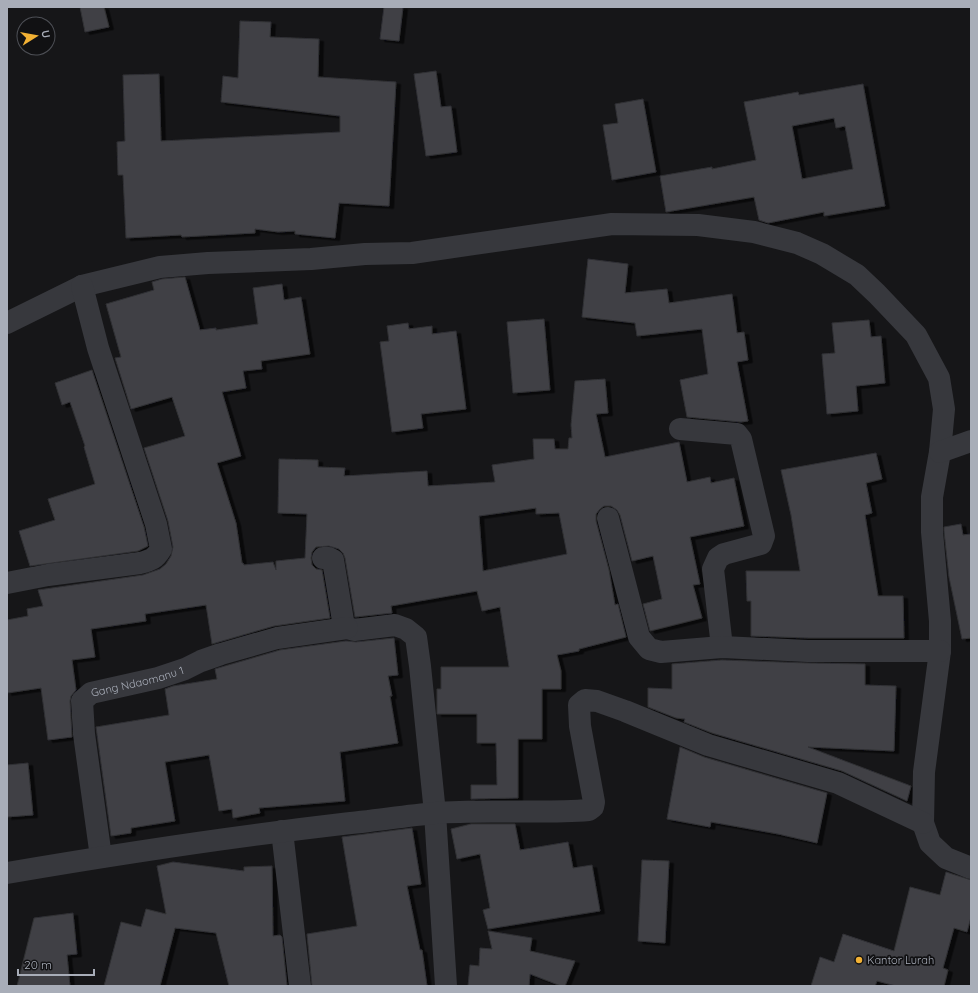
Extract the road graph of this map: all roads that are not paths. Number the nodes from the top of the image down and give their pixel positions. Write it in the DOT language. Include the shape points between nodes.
graph roads {
  1 [pos="82,286"];
  2 [pos="7,323"];
  3 [pos="680,429"];
  4 [pos="971,441"];
  5 [pos="940,452"];
  6 [pos="608,518"];
  7 [pos="323,558"];
  8 [pos="7,583"];
  9 [pos="347,628"];
  10 [pos="722,647"];
  11 [pos="940,650"];
  12 [pos="435,813"];
  13 [pos="923,823"];
  14 [pos="282,831"];
  15 [pos="101,857"];
  16 [pos="971,868"];
  17 [pos="7,873"];
  18 [pos="300,986"];
  19 [pos="446,986"];
  1 -- 2 [label="street"];
  1 -- 5 [label="street" via="160,267 412,253 612,224 698,225 754,232 797,243 822,254 857,275 916,335 939,378 944,409"];
  1 -- 8 [label="street" via="98,348 156,524 161,549 156,557 140,563"];
  3 -- 10 [label="street" via="737,434 742,439 764,536 761,544 724,554 718,558 712,569"];
  4 -- 5 [label="street"];
  5 -- 11 [label="street" via="932,497"];
  6 -- 10 [label="street" via="639,637 649,649 661,652"];
  7 -- 9 [label="street" via="333,560 343,624"];
  9 -- 12 [label="street, Gang Ndaomanu 1" via="354,630 395,625 416,637"];
  9 -- 15 [label="street, Gang Ndaomanu 1" via="277,638 201,661 158,678 86,696 82,702 84,734"];
  10 -- 11 [label="street" via="808,651"];
  11 -- 13 [label="street" via="924,772"];
  12 -- 13 [label="street" via="589,810 594,802 579,705 585,700 591,700 625,710 708,745 838,783"];
  12 -- 14 [label="street"];
  12 -- 19 [label="street"];
  13 -- 16 [label="street" via="930,843 946,858"];
  14 -- 15 [label="street"];
  14 -- 18 [label="street"];
  15 -- 17 [label="street"];
}
